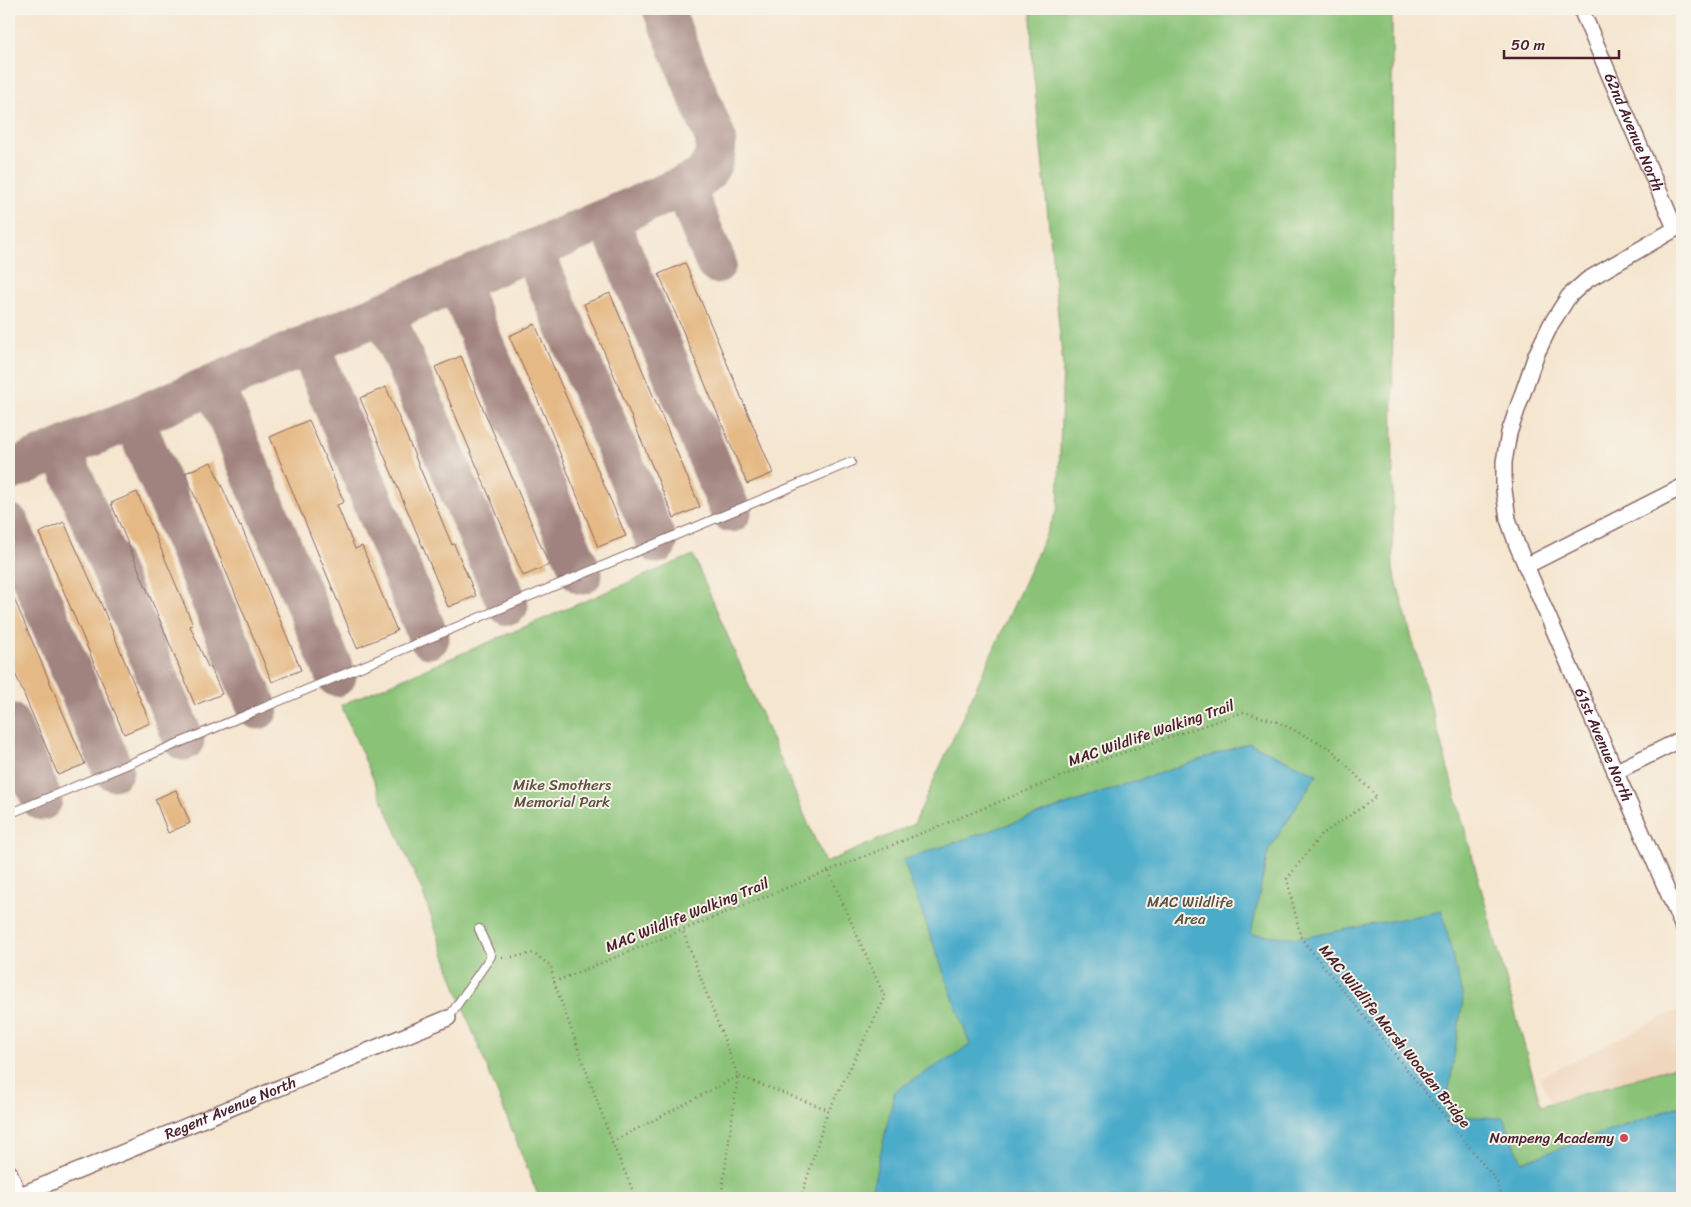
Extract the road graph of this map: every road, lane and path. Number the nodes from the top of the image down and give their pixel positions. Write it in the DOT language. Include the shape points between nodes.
graph roads {
  1 [pos="1581,9"];
  2 [pos="1679,226"];
  3 [pos="851,462"];
  4 [pos="1682,486"];
  5 [pos="1526,566"];
  6 [pos="1682,739"];
  7 [pos="1615,772"];
  8 [pos="9,814"];
  9 [pos="828,870"];
  10 [pos="1682,925"];
  11 [pos="479,929"];
  12 [pos="682,929"];
  13 [pos="1301,938"];
  14 [pos="491,956"];
  15 [pos="554,982"];
  16 [pos="448,1018"];
  17 [pos="738,1076"];
  18 [pos="829,1110"];
  19 [pos="612,1142"];
  20 [pos="9,1172"];
  21 [pos="17,1198"];
  22 [pos="636,1198"];
  23 [pos="721,1198"];
  24 [pos="801,1198"];
  25 [pos="1502,1198"];
  1 -- 2 [label="street, 62nd Avenue North"];
  2 -- 5 [label="street, 61st Avenue North" via="1586,280 1569,296 1536,355 1509,433 1504,462 1508,519"];
  3 -- 8 [label="lane"];
  4 -- 5 [label="street"];
  5 -- 7 [label="street, 61st Avenue North"];
  6 -- 7 [label="street"];
  7 -- 10 [label="street, 61st Avenue North"];
  9 -- 12 [label="path, MAC Wildlife Walking Trail"];
  9 -- 13 [label="path, MAC Wildlife Walking Trail" via="1110,757 1244,712 1278,722 1331,749 1377,797 1321,835 1287,879"];
  9 -- 18 [label="path" via="885,998"];
  11 -- 14 [label="lane"];
  12 -- 15 [label="path, MAC Wildlife Walking Trail"];
  12 -- 17 [label="path"];
  13 -- 25 [label="path, MAC Wildlife Marsh Wooden Bridge" via="1496,1180"];
  14 -- 15 [label="path" via="514,957 533,953 552,966"];
  14 -- 16 [label="lane"];
  15 -- 19 [label="path"];
  16 -- 21 [label="street, Regent Avenue North"];
  17 -- 18 [label="path"];
  17 -- 19 [label="path"];
  17 -- 23 [label="path"];
  18 -- 24 [label="path"];
  19 -- 22 [label="path"];
  20 -- 21 [label="street"];
}
